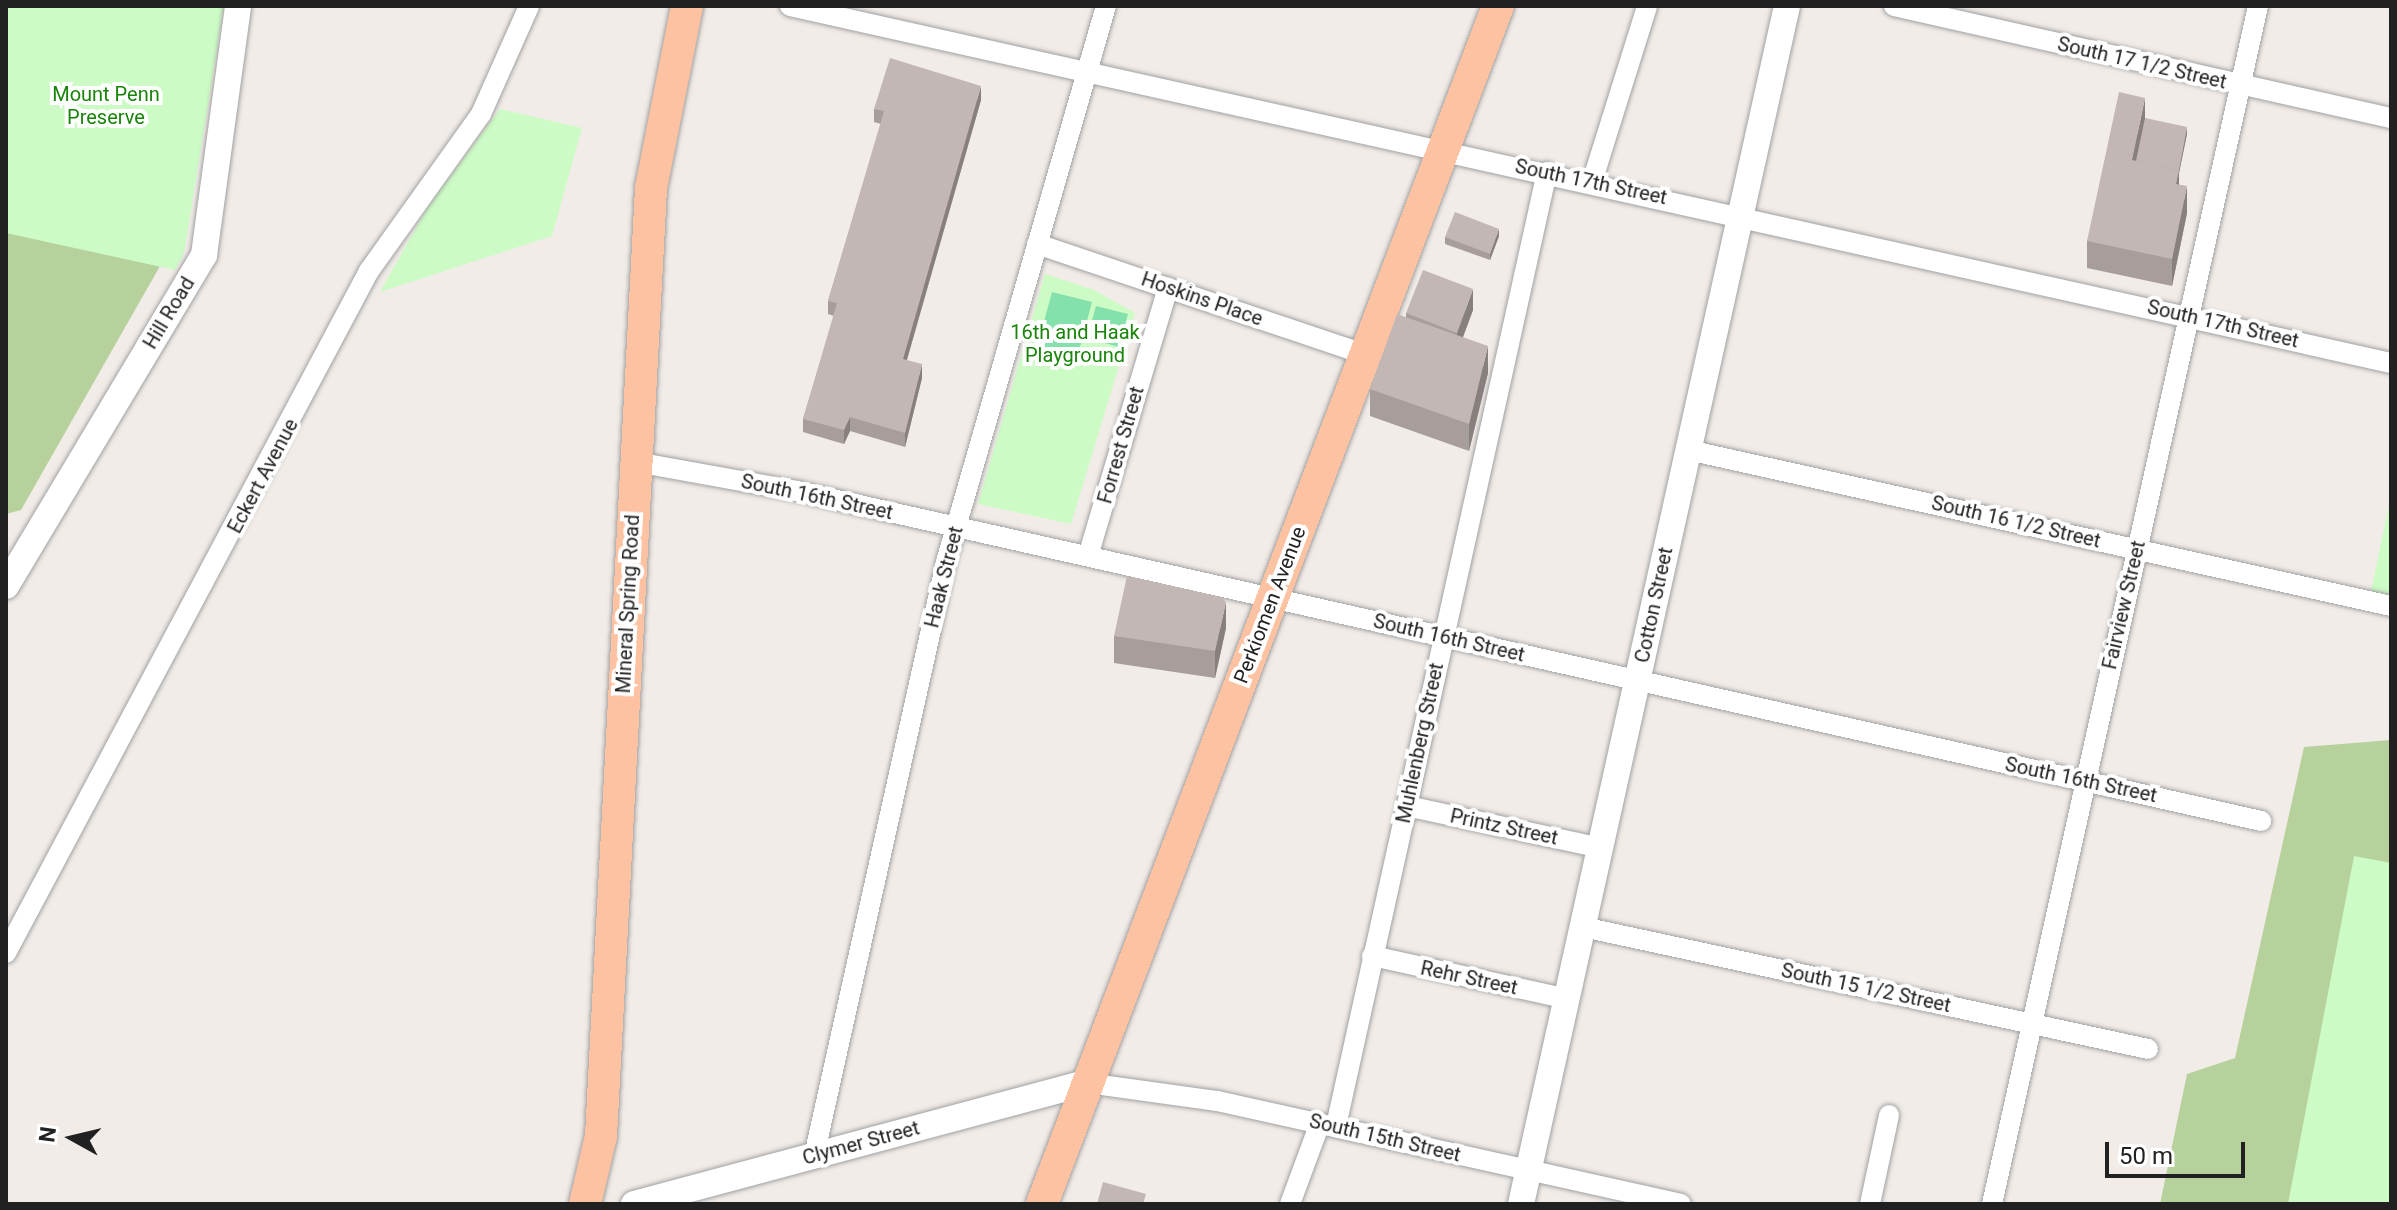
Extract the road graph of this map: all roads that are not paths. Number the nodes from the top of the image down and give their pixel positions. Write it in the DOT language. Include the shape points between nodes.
graph roads {
  1 [pos="238,6"];
  2 [pos="529,6"];
  3 [pos="687,6"];
  4 [pos="790,6"];
  5 [pos="1106,6"];
  6 [pos="1498,6"];
  7 [pos="1647,6"];
  8 [pos="1787,6"];
  9 [pos="1894,6"];
  10 [pos="2258,6"];
  11 [pos="854,13"];
  12 [pos="1087,70"];
  13 [pos="2241,85"];
  14 [pos="2391,118"];
  15 [pos="1444,149"];
  16 [pos="1547,172"];
  17 [pos="1592,182"];
  18 [pos="1741,215"];
  19 [pos="1037,244"];
  20 [pos="1168,288"];
  21 [pos="2189,317"];
  22 [pos="1366,355"];
  23 [pos="2391,363"];
  24 [pos="1688,450"];
  25 [pos="636,462"];
  26 [pos="956,527"];
  27 [pos="2137,549"];
  28 [pos="1088,556"];
  29 [pos="6,586"];
  30 [pos="1273,598"];
  31 [pos="2391,606"];
  32 [pos="1440,635"];
  33 [pos="1638,681"];
  34 [pos="2085,781"];
  35 [pos="1407,806"];
  36 [pos="2261,821"];
  37 [pos="1601,848"];
  38 [pos="1583,927"];
  39 [pos="6,953"];
  40 [pos="1372,956"];
  41 [pos="1567,999"];
  42 [pos="2032,1024"];
  43 [pos="2148,1049"];
  44 [pos="1087,1083"];
  45 [pos="1889,1115"];
  46 [pos="1328,1124"];
  47 [pos="814,1156"];
  48 [pos="1529,1171"];
  49 [pos="585,1204"];
  50 [pos="634,1204"];
  51 [pos="1042,1204"];
  52 [pos="1290,1204"];
  53 [pos="1521,1204"];
  54 [pos="1681,1204"];
  55 [pos="1870,1204"];
  56 [pos="1992,1204"];
  1 -- 29 [label="street, Hill Road" via="204,255"];
  2 -- 39 [label="street, Eckert Avenue" via="481,114 369,271 349,318"];
  3 -- 25 [label="main road, Mineral Spring Road" via="651,188"];
  4 -- 11 [label="street, South 17th Street"];
  5 -- 12 [label="street, Haak Street"];
  6 -- 15 [label="main road, Perkiomen Avenue"];
  7 -- 17 [label="street"];
  8 -- 18 [label="street, Cotton Street"];
  9 -- 13 [label="street, South 17 1/2 Street"];
  10 -- 13 [label="street, Fairview Street"];
  11 -- 12 [label="street, South 17th Street"];
  12 -- 15 [label="street, South 17th Street"];
  12 -- 19 [label="street, Haak Street"];
  13 -- 14 [label="street, South 17 1/2 Street"];
  13 -- 21 [label="street, Fairview Street"];
  15 -- 16 [label="street, South 17th Street"];
  15 -- 22 [label="main road, Perkiomen Avenue"];
  16 -- 17 [label="street, South 17th Street"];
  16 -- 32 [label="street, Muhlenberg Street"];
  17 -- 18 [label="street, South 17th Street"];
  18 -- 21 [label="street, South 17th Street"];
  18 -- 24 [label="street, Cotton Street"];
  19 -- 20 [label="street, Hoskins Place"];
  19 -- 26 [label="street, Haak Street"];
  20 -- 22 [label="street, Hoskins Place"];
  20 -- 28 [label="street, Forrest Street"];
  21 -- 23 [label="street, South 17th Street"];
  21 -- 27 [label="street, Fairview Street"];
  22 -- 30 [label="main road, Perkiomen Avenue"];
  24 -- 27 [label="street, South 16 1/2 Street"];
  24 -- 33 [label="street, Cotton Street"];
  25 -- 26 [label="street, South 16th Street"];
  25 -- 49 [label="main road, Mineral Spring Road" via="601,1136"];
  26 -- 28 [label="street, South 16th Street"];
  26 -- 47 [label="street, Haak Street"];
  27 -- 31 [label="street, South 16 1/2 Street"];
  27 -- 34 [label="street, Fairview Street"];
  28 -- 30 [label="street, South 16th Street"];
  30 -- 32 [label="street, South 16th Street"];
  30 -- 44 [label="main road, Perkiomen Avenue"];
  32 -- 33 [label="street, South 16th Street"];
  32 -- 35 [label="street, Muhlenberg Street"];
  33 -- 34 [label="street, South 16th Street"];
  33 -- 37 [label="street, Cotton Street"];
  34 -- 36 [label="street, South 16th Street"];
  34 -- 42 [label="street, Fairview Street"];
  35 -- 37 [label="street, Printz Street"];
  35 -- 40 [label="street, Muhlenberg Street"];
  37 -- 38 [label="street, Cotton Street"];
  38 -- 41 [label="street, Cotton Street"];
  38 -- 42 [label="street, South 15 1/2 Street"];
  40 -- 41 [label="street, Rehr Street"];
  40 -- 46 [label="street, Muhlenberg Street"];
  41 -- 48 [label="street, Cotton Street"];
  42 -- 43 [label="street, South 15 1/2 Street"];
  42 -- 56 [label="street, Fairview Street"];
  44 -- 46 [label="street, South 15th Street" via="1217,1101"];
  44 -- 47 [label="street, Clymer Street"];
  44 -- 51 [label="main road, Perkiomen Avenue"];
  45 -- 55 [label="street"];
  46 -- 48 [label="street, South 15th Street"];
  46 -- 52 [label="street, Muhlenberg Street"];
  47 -- 50 [label="street, Clymer Street"];
  48 -- 53 [label="street, Cotton Street"];
  48 -- 54 [label="street, South 15th Street"];
}
